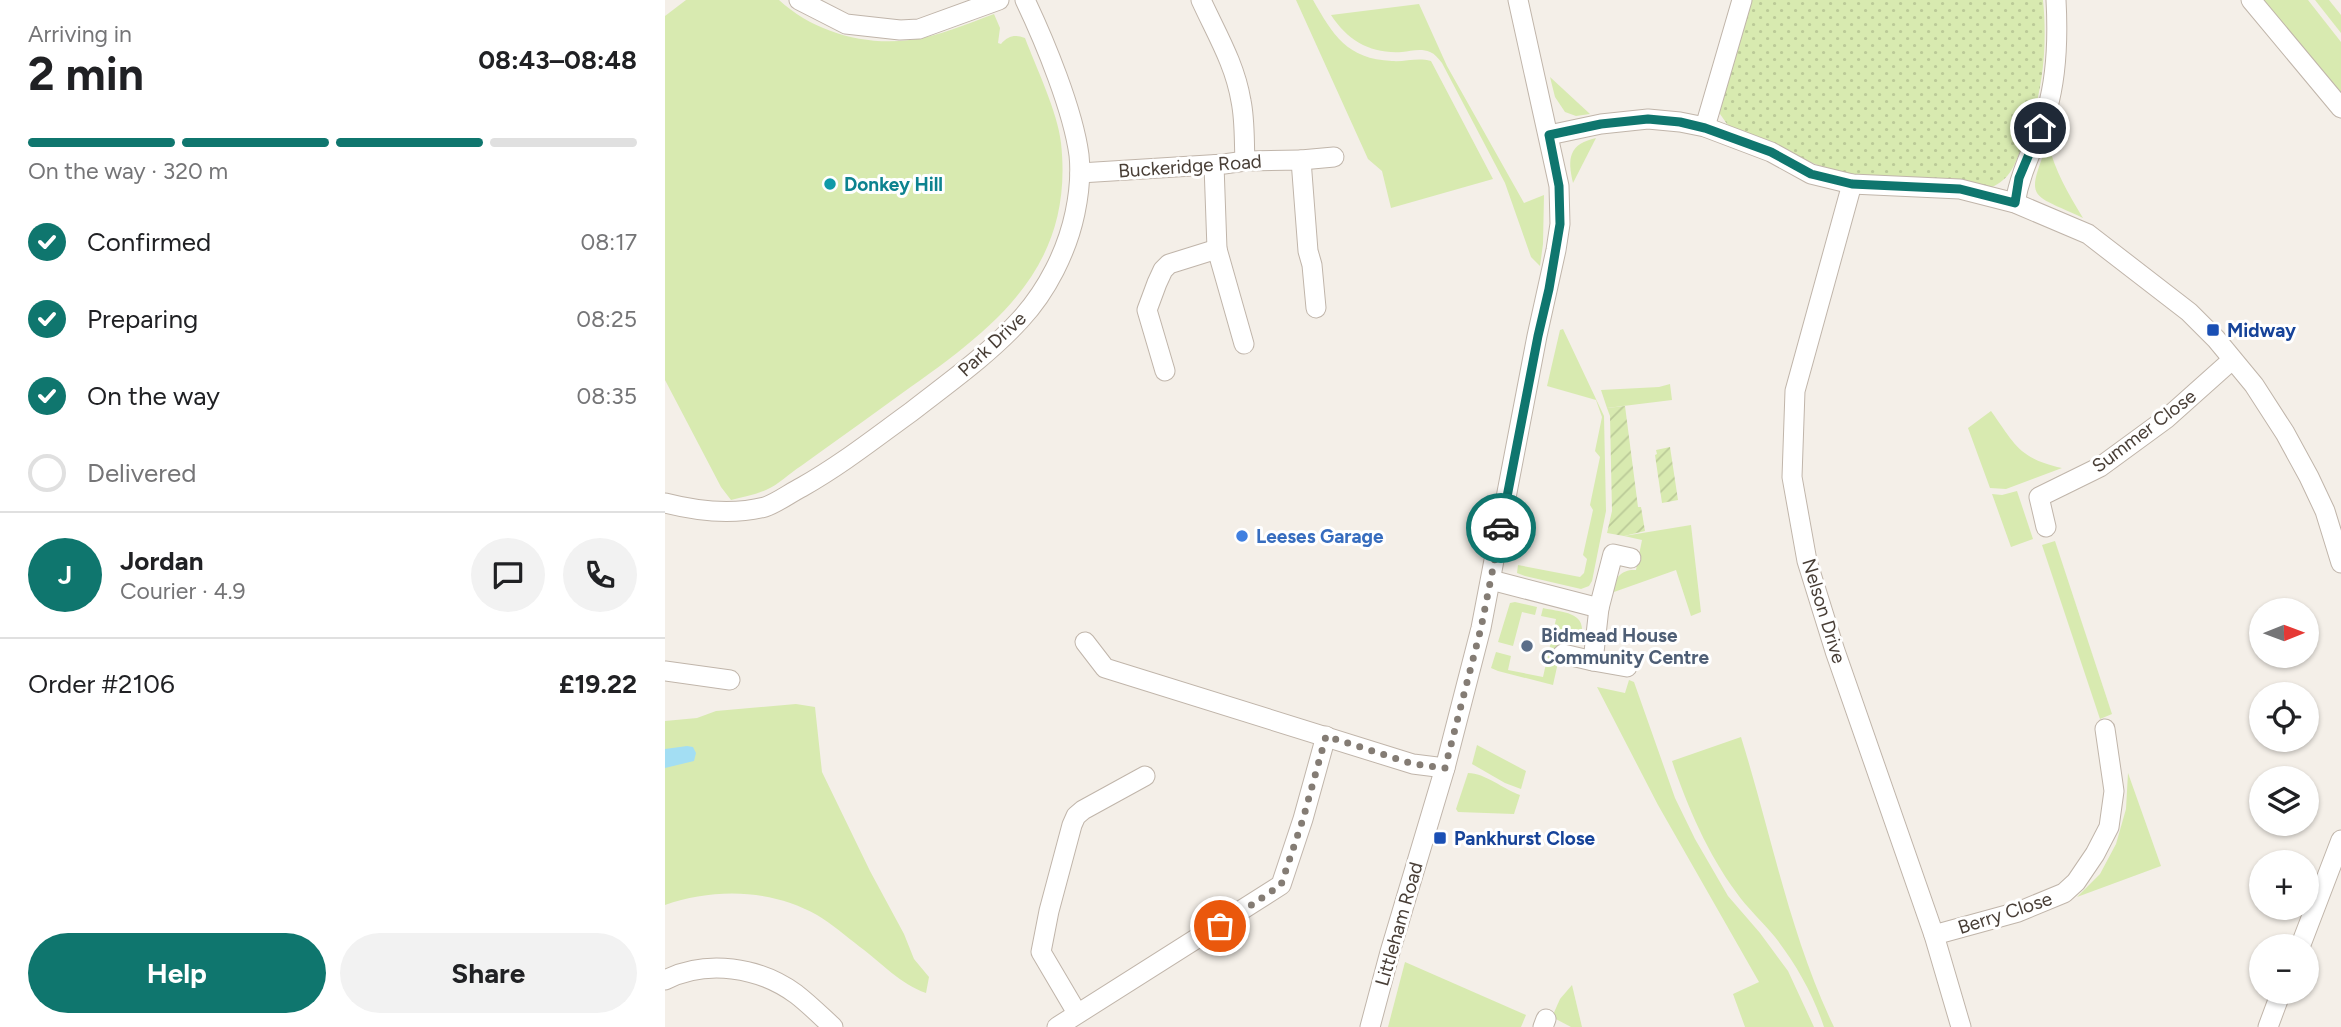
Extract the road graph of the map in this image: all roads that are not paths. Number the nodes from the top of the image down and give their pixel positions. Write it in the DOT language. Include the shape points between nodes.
graph roads {
  1 [pos="799,0"];
  2 [pos="999,0"];
  3 [pos="1025,0"];
  4 [pos="1201,0"];
  5 [pos="1518,0"];
  6 [pos="1742,0"];
  7 [pos="2056,0"];
  8 [pos="2251,0"];
  9 [pos="2341,108"];
  10 [pos="1705,128"];
  11 [pos="1549,135"];
  12 [pos="1335,157"];
  13 [pos="1301,160"];
  14 [pos="1245,161"];
  15 [pos="1214,165"];
  16 [pos="1080,173"];
  17 [pos="1852,184"];
  18 [pos="2015,203"];
  19 [pos="1217,249"];
  20 [pos="1316,308"];
  21 [pos="1244,344"];
  22 [pos="2232,360"];
  23 [pos="1165,372"];
  24 [pos="665,503"];
  25 [pos="2046,527"];
  26 [pos="1631,558"];
  27 [pos="2341,563"];
  28 [pos="1491,580"];
  29 [pos="1599,608"];
  30 [pos="1085,642"];
  31 [pos="1563,654"];
  32 [pos="1593,661"];
  33 [pos="1627,667"];
  34 [pos="665,671"];
  35 [pos="730,680"];
  36 [pos="2105,729"];
  37 [pos="1326,736"];
  38 [pos="1445,768"];
  39 [pos="1145,776"];
  40 [pos="2341,840"];
  41 [pos="2305,934"];
  42 [pos="1934,935"];
  43 [pos="665,980"];
  44 [pos="2277,1004"];
  45 [pos="1077,1013"];
  46 [pos="833,1027"];
  47 [pos="1057,1027"];
  48 [pos="1370,1027"];
  49 [pos="1961,1027"];
  50 [pos="2268,1027"];
  1 -- 2 [label="street" via="846,24 900,30 919,29"];
  3 -- 16 [label="street, Park Drive" via="1075,133"];
  4 -- 14 [label="street" via="1220,34 1238,86"];
  5 -- 11 [label="street, Littleham Road"];
  6 -- 10 [label="street"];
  7 -- 18 [label="street" via="2051,93 2019,178"];
  8 -- 9 [label="street"];
  10 -- 11 [label="street" via="1648,119"];
  10 -- 17 [label="street" via="1771,152 1811,174"];
  11 -- 28 [label="street, Littleham Road" via="1559,186 1560,224"];
  12 -- 13 [label="street, Buckeridge Road"];
  13 -- 14 [label="street, Buckeridge Road"];
  13 -- 20 [label="street"];
  14 -- 15 [label="street, Buckeridge Road"];
  15 -- 16 [label="street, Buckeridge Road"];
  15 -- 19 [label="street"];
  16 -- 24 [label="street, Park Drive" via="1071,230 1050,279 1020,320 962,373 834,469 766,507 730,511"];
  17 -- 18 [label="street" via="1960,189"];
  17 -- 42 [label="street, Nelson Drive" via="1795,391 1792,477 1807,561"];
  18 -- 22 [label="street" via="2055,218 2105,246 2189,312"];
  19 -- 21 [label="street"];
  19 -- 23 [label="street" via="1170,264 1157,283 1147,310"];
  22 -- 25 [label="street, Summer Close" via="2167,418 2101,467 2039,497"];
  22 -- 27 [label="street" via="2254,385 2309,477"];
  26 -- 29 [label="street" via="1613,554"];
  28 -- 29 [label="street"];
  28 -- 38 [label="street, Littleham Road"];
  29 -- 32 [label="street"];
  30 -- 37 [label="street" via="1105,668"];
  31 -- 32 [label="street"];
  32 -- 33 [label="street"];
  34 -- 35 [label="street"];
  36 -- 42 [label="street, Berry Close" via="2114,791 2109,827 2076,882 2064,893 2018,912"];
  37 -- 38 [label="street" via="1413,764"];
  37 -- 45 [label="street" via="1281,885"];
  38 -- 48 [label="street, Littleham Road"];
  39 -- 45 [label="street" via="1083,810 1072,825 1041,952"];
  40 -- 41 [label="street"];
  42 -- 49 [label="street, Nelson Drive"];
  43 -- 46 [label="street" via="720,967 759,974 794,993"];
  44 -- 50 [label="street"];
  45 -- 47 [label="street"];
}
